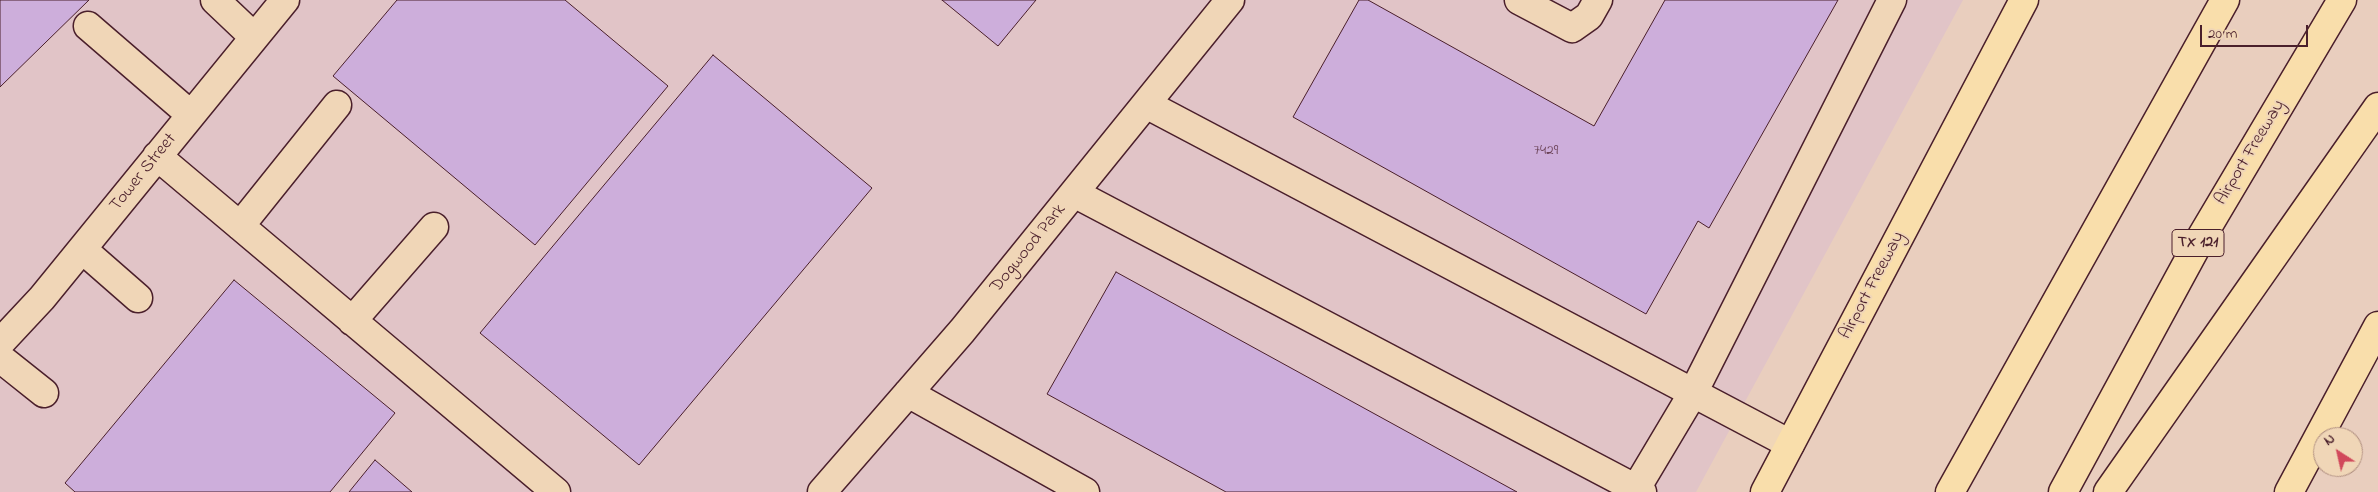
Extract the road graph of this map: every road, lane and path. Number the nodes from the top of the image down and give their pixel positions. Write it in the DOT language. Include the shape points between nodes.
graph roads {
  1 [pos="215,0"];
  2 [pos="284,0"];
  3 [pos="1230,0"];
  4 [pos="1519,0"];
  5 [pos="1598,0"];
  6 [pos="1892,0"];
  7 [pos="2024,0"];
  8 [pos="2224,0"];
  9 [pos="2342,0"];
  10 [pos="88,26"];
  11 [pos="254,37"];
  12 [pos="1146,104"];
  13 [pos="337,105"];
  14 [pos="2378,107"];
  15 [pos="191,115"];
  16 [pos="157,156"];
  17 [pos="1074,193"];
  18 [pos="240,226"];
  19 [pos="434,227"];
  20 [pos="82,249"];
  21 [pos="138,298"];
  22 [pos="352,321"];
  23 [pos="2378,326"];
  24 [pos="4,331"];
  25 [pos="0,358"];
  26 [pos="908,393"];
  27 [pos="1693,393"];
  28 [pos="44,394"];
  29 [pos="1790,444"];
  30 [pos="1638,491"];
  31 [pos="556,492"];
  32 [pos="822,492"];
  33 [pos="1085,492"];
  34 [pos="1765,492"];
  35 [pos="1950,492"];
  36 [pos="2063,492"];
  37 [pos="2108,492"];
  38 [pos="2289,492"];
  1 -- 11 [label="street"];
  2 -- 11 [label="street, Tower Street"];
  3 -- 12 [label="street, Dogwood Park"];
  4 -- 5 [label="street" via="1572,28 1589,16"];
  6 -- 27 [label="street"];
  7 -- 29 [label="main road, Airport Freeway"];
  8 -- 35 [label="main road"];
  9 -- 36 [label="main road, Airport Freeway / TX 121" via="2202,236"];
  10 -- 15 [label="street"];
  11 -- 15 [label="street, Tower Street"];
  12 -- 17 [label="street, Dogwood Park"];
  12 -- 27 [label="street"];
  13 -- 18 [label="street"];
  14 -- 37 [label="main road"];
  15 -- 16 [label="street, Tower Street"];
  16 -- 18 [label="street"];
  16 -- 20 [label="street, Tower Street"];
  17 -- 26 [label="street, Dogwood Park"];
  17 -- 30 [label="street"];
  18 -- 22 [label="street"];
  19 -- 22 [label="street"];
  20 -- 21 [label="street"];
  20 -- 24 [label="street, Tower Street"];
  22 -- 31 [label="street"];
  23 -- 38 [label="main road"];
  25 -- 28 [label="street"];
  26 -- 32 [label="street, Dogwood Park"];
  26 -- 33 [label="street"];
  27 -- 29 [label="street"];
  27 -- 30 [label="street"];
  29 -- 34 [label="main road, Airport Freeway"];
}
